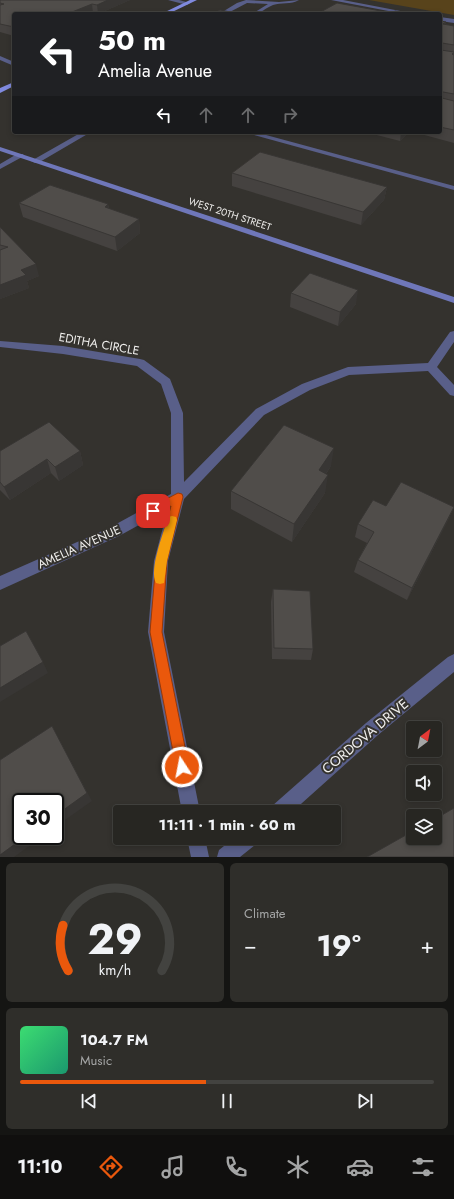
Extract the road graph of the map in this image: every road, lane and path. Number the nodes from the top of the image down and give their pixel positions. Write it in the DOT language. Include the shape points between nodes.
graph roads {
  1 [pos="171,0"];
  2 [pos="194,0"];
  3 [pos="296,0"];
  4 [pos="334,0"];
  5 [pos="187,3"];
  6 [pos="272,4"];
  7 [pos="168,12"];
  8 [pos="226,12"];
  9 [pos="258,12"];
  10 [pos="402,12"];
  11 [pos="442,19"];
  12 [pos="454,21"];
  13 [pos="0,58"];
  14 [pos="7,62"];
  15 [pos="12,63"];
  16 [pos="0,65"];
  17 [pos="12,85"];
  18 [pos="0,91"];
  19 [pos="83,134"];
  20 [pos="254,134"];
  21 [pos="0,149"];
  22 [pos="20,156"];
  23 [pos="35,161"];
  24 [pos="0,166"];
  25 [pos="454,188"];
  26 [pos="454,300"];
  27 [pos="454,334"];
  28 [pos="0,344"];
  29 [pos="431,367"];
  30 [pos="454,392"];
  31 [pos="178,497"];
  32 [pos="0,582"];
  33 [pos="454,662"];
  34 [pos="190,805"];
  35 [pos="286,805"];
  36 [pos="197,845"];
  37 [pos="240,845"];
  38 [pos="200,857"];
  39 [pos="226,857"];
  1 -- 5 [label="street"];
  2 -- 5 [label="main road"];
  3 -- 6 [label="street" via="287,4"];
  4 -- 10 [label="street"];
  5 -- 7 [label="main road"];
  6 -- 8 [label="street" via="249,1"];
  6 -- 9 [label="street"];
  11 -- 12 [label="street"];
  13 -- 14 [label="street"];
  14 -- 15 [label="street"];
  14 -- 16 [label="street"];
  17 -- 18 [label="main road"];
  19 -- 23 [label="street"];
  20 -- 25 [label="street"];
  21 -- 22 [label="street, WEST 20TH STREET"];
  22 -- 23 [label="street, WEST 20TH STREET"];
  22 -- 24 [label="street"];
  23 -- 26 [label="street, WEST 20TH STREET"];
  27 -- 29 [label="street"];
  28 -- 31 [label="street, EDITHA CIRCLE" via="63,350 140,363 166,382 177,413"];
  29 -- 30 [label="street"];
  29 -- 31 [label="street" via="348,371 306,387 260,412"];
  31 -- 32 [label="street, AMELIA AVENUE" via="114,532"];
  31 -- 34 [label="street" via="161,561 156,632"];
  33 -- 35 [label="street, CORDOVA DRIVE" via="372,729"];
  36 -- 38 [label="street"];
  37 -- 39 [label="street"];
}
